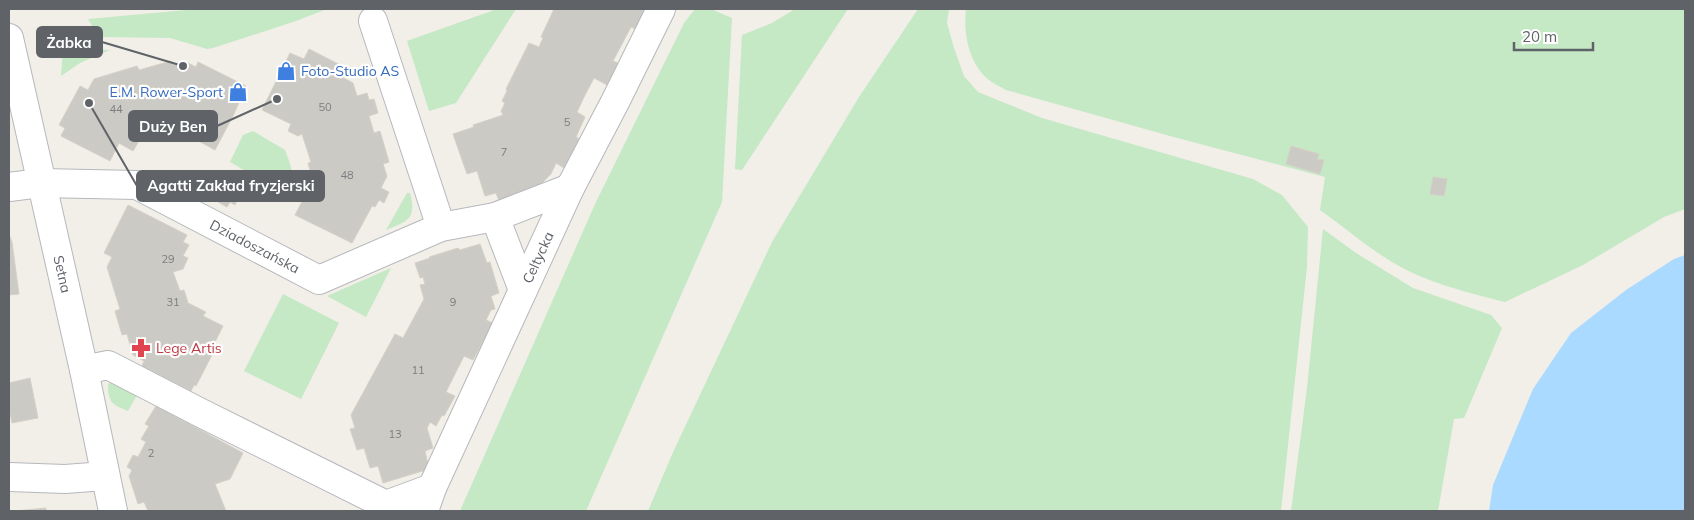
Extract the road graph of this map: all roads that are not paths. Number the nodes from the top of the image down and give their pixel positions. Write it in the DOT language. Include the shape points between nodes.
graph roads {
  1 [pos="661,9"];
  2 [pos="374,21"];
  3 [pos="9,38"];
  4 [pos="41,183"];
  5 [pos="9,187"];
  6 [pos="570,188"];
  7 [pos="495,217"];
  8 [pos="440,227"];
  9 [pos="523,290"];
  10 [pos="84,370"];
  11 [pos="105,476"];
  12 [pos="9,477"];
  13 [pos="428,500"];
  14 [pos="387,508"];
  15 [pos="114,511"];
  1 -- 6 [label="street, Celtycka"];
  2 -- 8 [label="street"];
  3 -- 4 [label="street, Setna"];
  4 -- 5 [label="street, Dziadoszańska"];
  4 -- 8 [label="street, Dziadoszańska" via="137,185 319,280"];
  4 -- 10 [label="street, Setna"];
  6 -- 7 [label="street, Dziadoszańska"];
  6 -- 9 [label="street, Celtycka"];
  7 -- 8 [label="street, Dziadoszańska"];
  7 -- 9 [label="street"];
  9 -- 13 [label="street, Celtycka"];
  10 -- 11 [label="street, Setna"];
  10 -- 14 [label="street" via="108,365"];
  11 -- 12 [label="street" via="64,479"];
  11 -- 15 [label="street, Setna"];
  13 -- 14 [label="street"];
}
